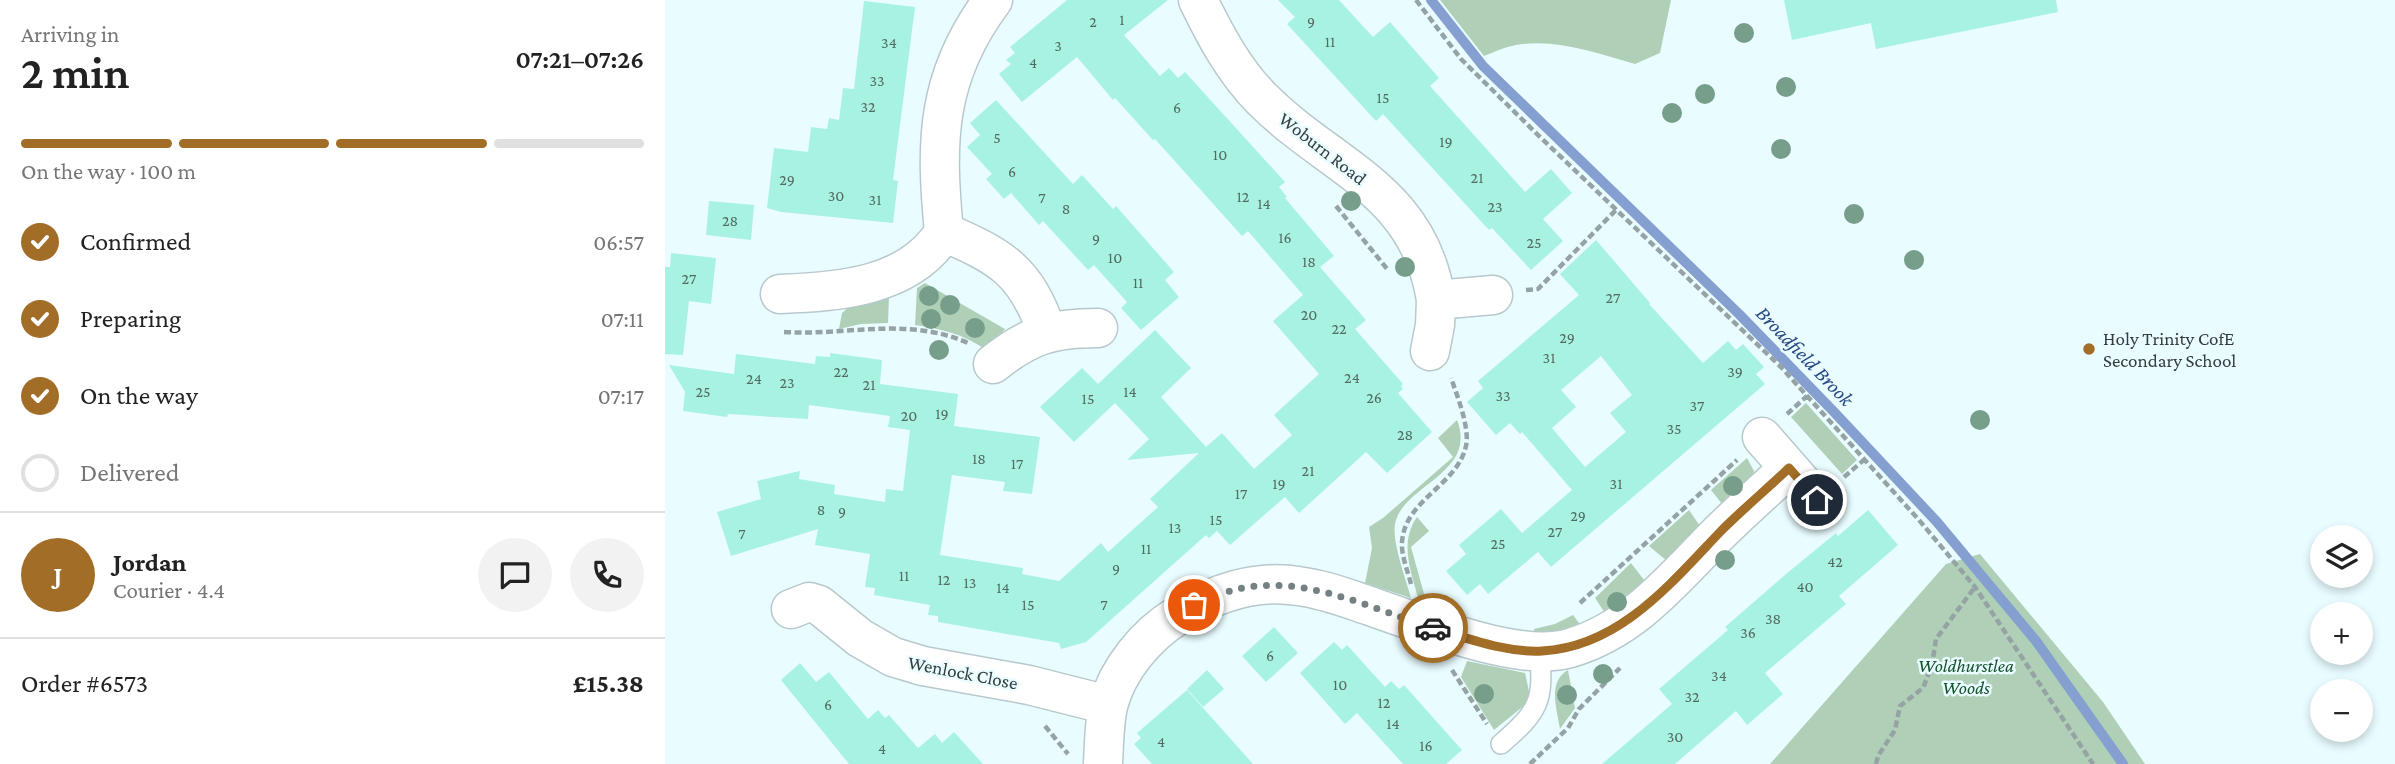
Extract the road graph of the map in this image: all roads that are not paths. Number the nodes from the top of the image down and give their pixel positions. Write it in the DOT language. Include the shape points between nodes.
graph roads {
  1 [pos="993,0"];
  2 [pos="1198,0"];
  3 [pos="944,232"];
  4 [pos="780,294"];
  5 [pos="1493,295"];
  6 [pos="1436,300"];
  7 [pos="1098,328"];
  8 [pos="1047,332"];
  9 [pos="1430,351"];
  10 [pos="993,364"];
  11 [pos="1762,437"];
  12 [pos="1789,468"];
  13 [pos="1817,500"];
  14 [pos="791,609"];
  15 [pos="1539,652"];
  16 [pos="1108,705"];
  17 [pos="1501,744"];
  18 [pos="1103,764"];
  1 -- 3 [label="street" via="964,44 946,93 939,152"];
  2 -- 6 [label="street, Woburn Road" via="1214,33 1261,97 1304,136 1363,177 1411,228 1432,274"];
  3 -- 4 [label="street" via="914,263 865,285"];
  3 -- 8 [label="street" via="1015,273 1032,294"];
  5 -- 6 [label="street"];
  6 -- 9 [label="street, Woburn Road"];
  7 -- 8 [label="street"];
  8 -- 10 [label="street"];
  11 -- 12 [label="street"];
  12 -- 13 [label="street"];
  12 -- 15 [label="street" via="1653,601 1596,638 1567,649"];
  14 -- 16 [label="street, Wenlock Close" via="809,602 818,605 893,657"];
  15 -- 16 [label="street" via="1502,648 1297,585 1258,586 1225,592 1168,621 1121,672"];
  15 -- 17 [label="lane" via="1541,695 1522,726"];
  16 -- 18 [label="street"];
}
